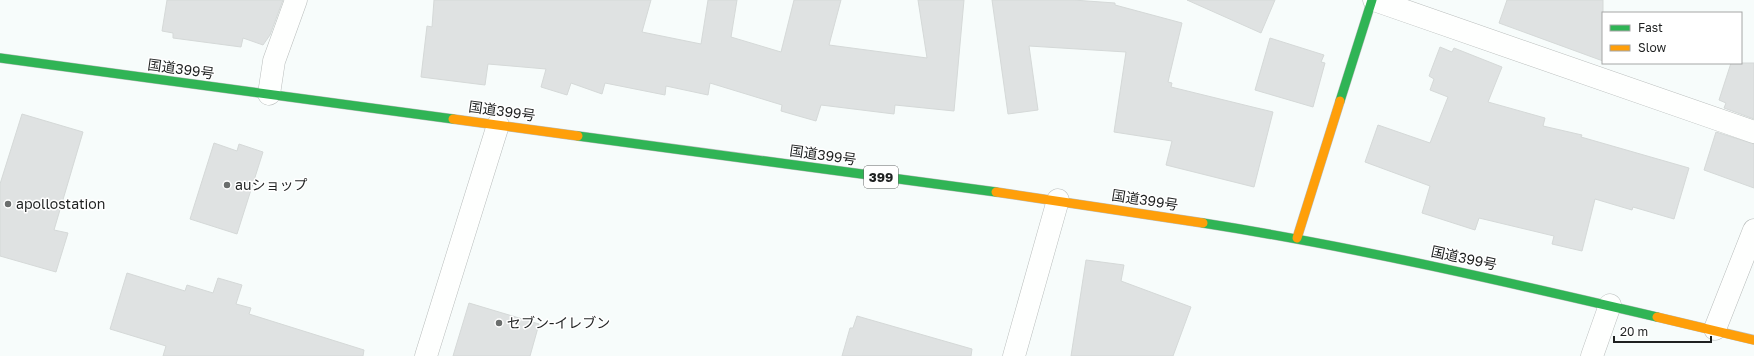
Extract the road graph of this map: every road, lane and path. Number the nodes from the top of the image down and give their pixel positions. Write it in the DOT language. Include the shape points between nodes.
graph roads {
  1 [pos="296,0"];
  2 [pos="1373,0"];
  3 [pos="0,58"];
  4 [pos="269,94"];
  5 [pos="498,125"];
  6 [pos="1754,132"];
  7 [pos="1058,200"];
  8 [pos="1754,230"];
  9 [pos="1297,238"];
  10 [pos="1610,305"];
  11 [pos="1715,329"];
  12 [pos="1754,340"];
  13 [pos="426,356"];
  14 [pos="1014,356"];
  15 [pos="1592,356"];
  1 -- 4 [label="street" via="274,61"];
  2 -- 6 [label="street"];
  2 -- 9 [label="main road"];
  3 -- 4 [label="main road, 国道399号 / 399"];
  4 -- 5 [label="main road, 国道399号 / 399"];
  5 -- 7 [label="main road, 国道399号 / 399"];
  5 -- 13 [label="street"];
  7 -- 9 [label="main road, 国道399号 / 399"];
  7 -- 14 [label="street"];
  8 -- 11 [label="street"];
  9 -- 10 [label="main road, 国道399号 / 399"];
  10 -- 11 [label="main road, 国道399号 / 399"];
  10 -- 15 [label="street"];
  11 -- 12 [label="main road, 国道399号 / 399"];
}
